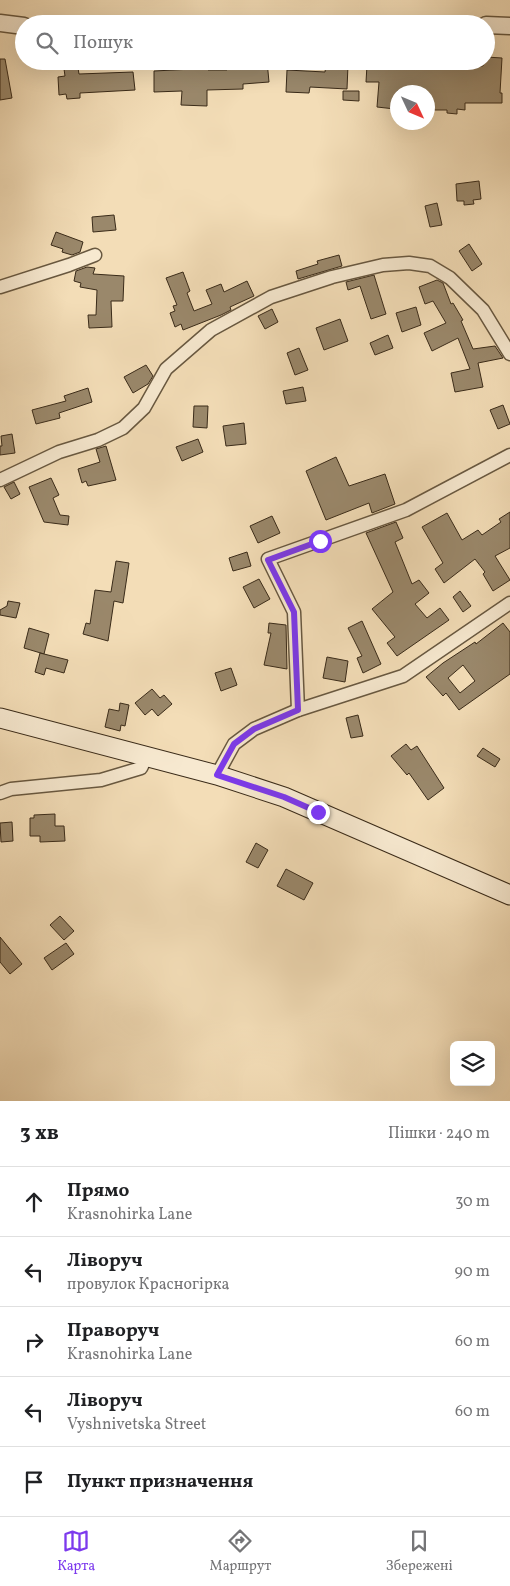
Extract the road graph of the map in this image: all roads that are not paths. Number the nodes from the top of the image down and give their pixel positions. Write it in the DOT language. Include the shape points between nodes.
graph roads {
  1 [pos="0,23"];
  2 [pos="15,25"];
  3 [pos="495,25"];
  4 [pos="510,26"];
  5 [pos="95,255"];
  6 [pos="0,287"];
  7 [pos="510,354"];
  8 [pos="510,455"];
  9 [pos="0,480"];
  10 [pos="510,603"];
  11 [pos="298,710"];
  12 [pos="0,718"];
  13 [pos="146,756"];
  14 [pos="217,775"];
  15 [pos="0,793"];
  16 [pos="510,895"];
  1 -- 2 [label="street"];
  3 -- 4 [label="street"];
  5 -- 6 [label="street"];
  7 -- 9 [label="street" via="483,310 440,271 430,266 409,262 332,277 271,297 211,330 166,369 144,408 123,428 59,452"];
  8 -- 11 [label="street" via="406,510 268,560 294,612"];
  10 -- 11 [label="street" via="403,676"];
  11 -- 14 [label="street" via="254,729 234,744"];
  12 -- 13 [label="main road"];
  13 -- 14 [label="main road"];
  13 -- 15 [label="street" via="141,768 101,780 11,788"];
  14 -- 16 [label="main road" via="284,797"];
}
